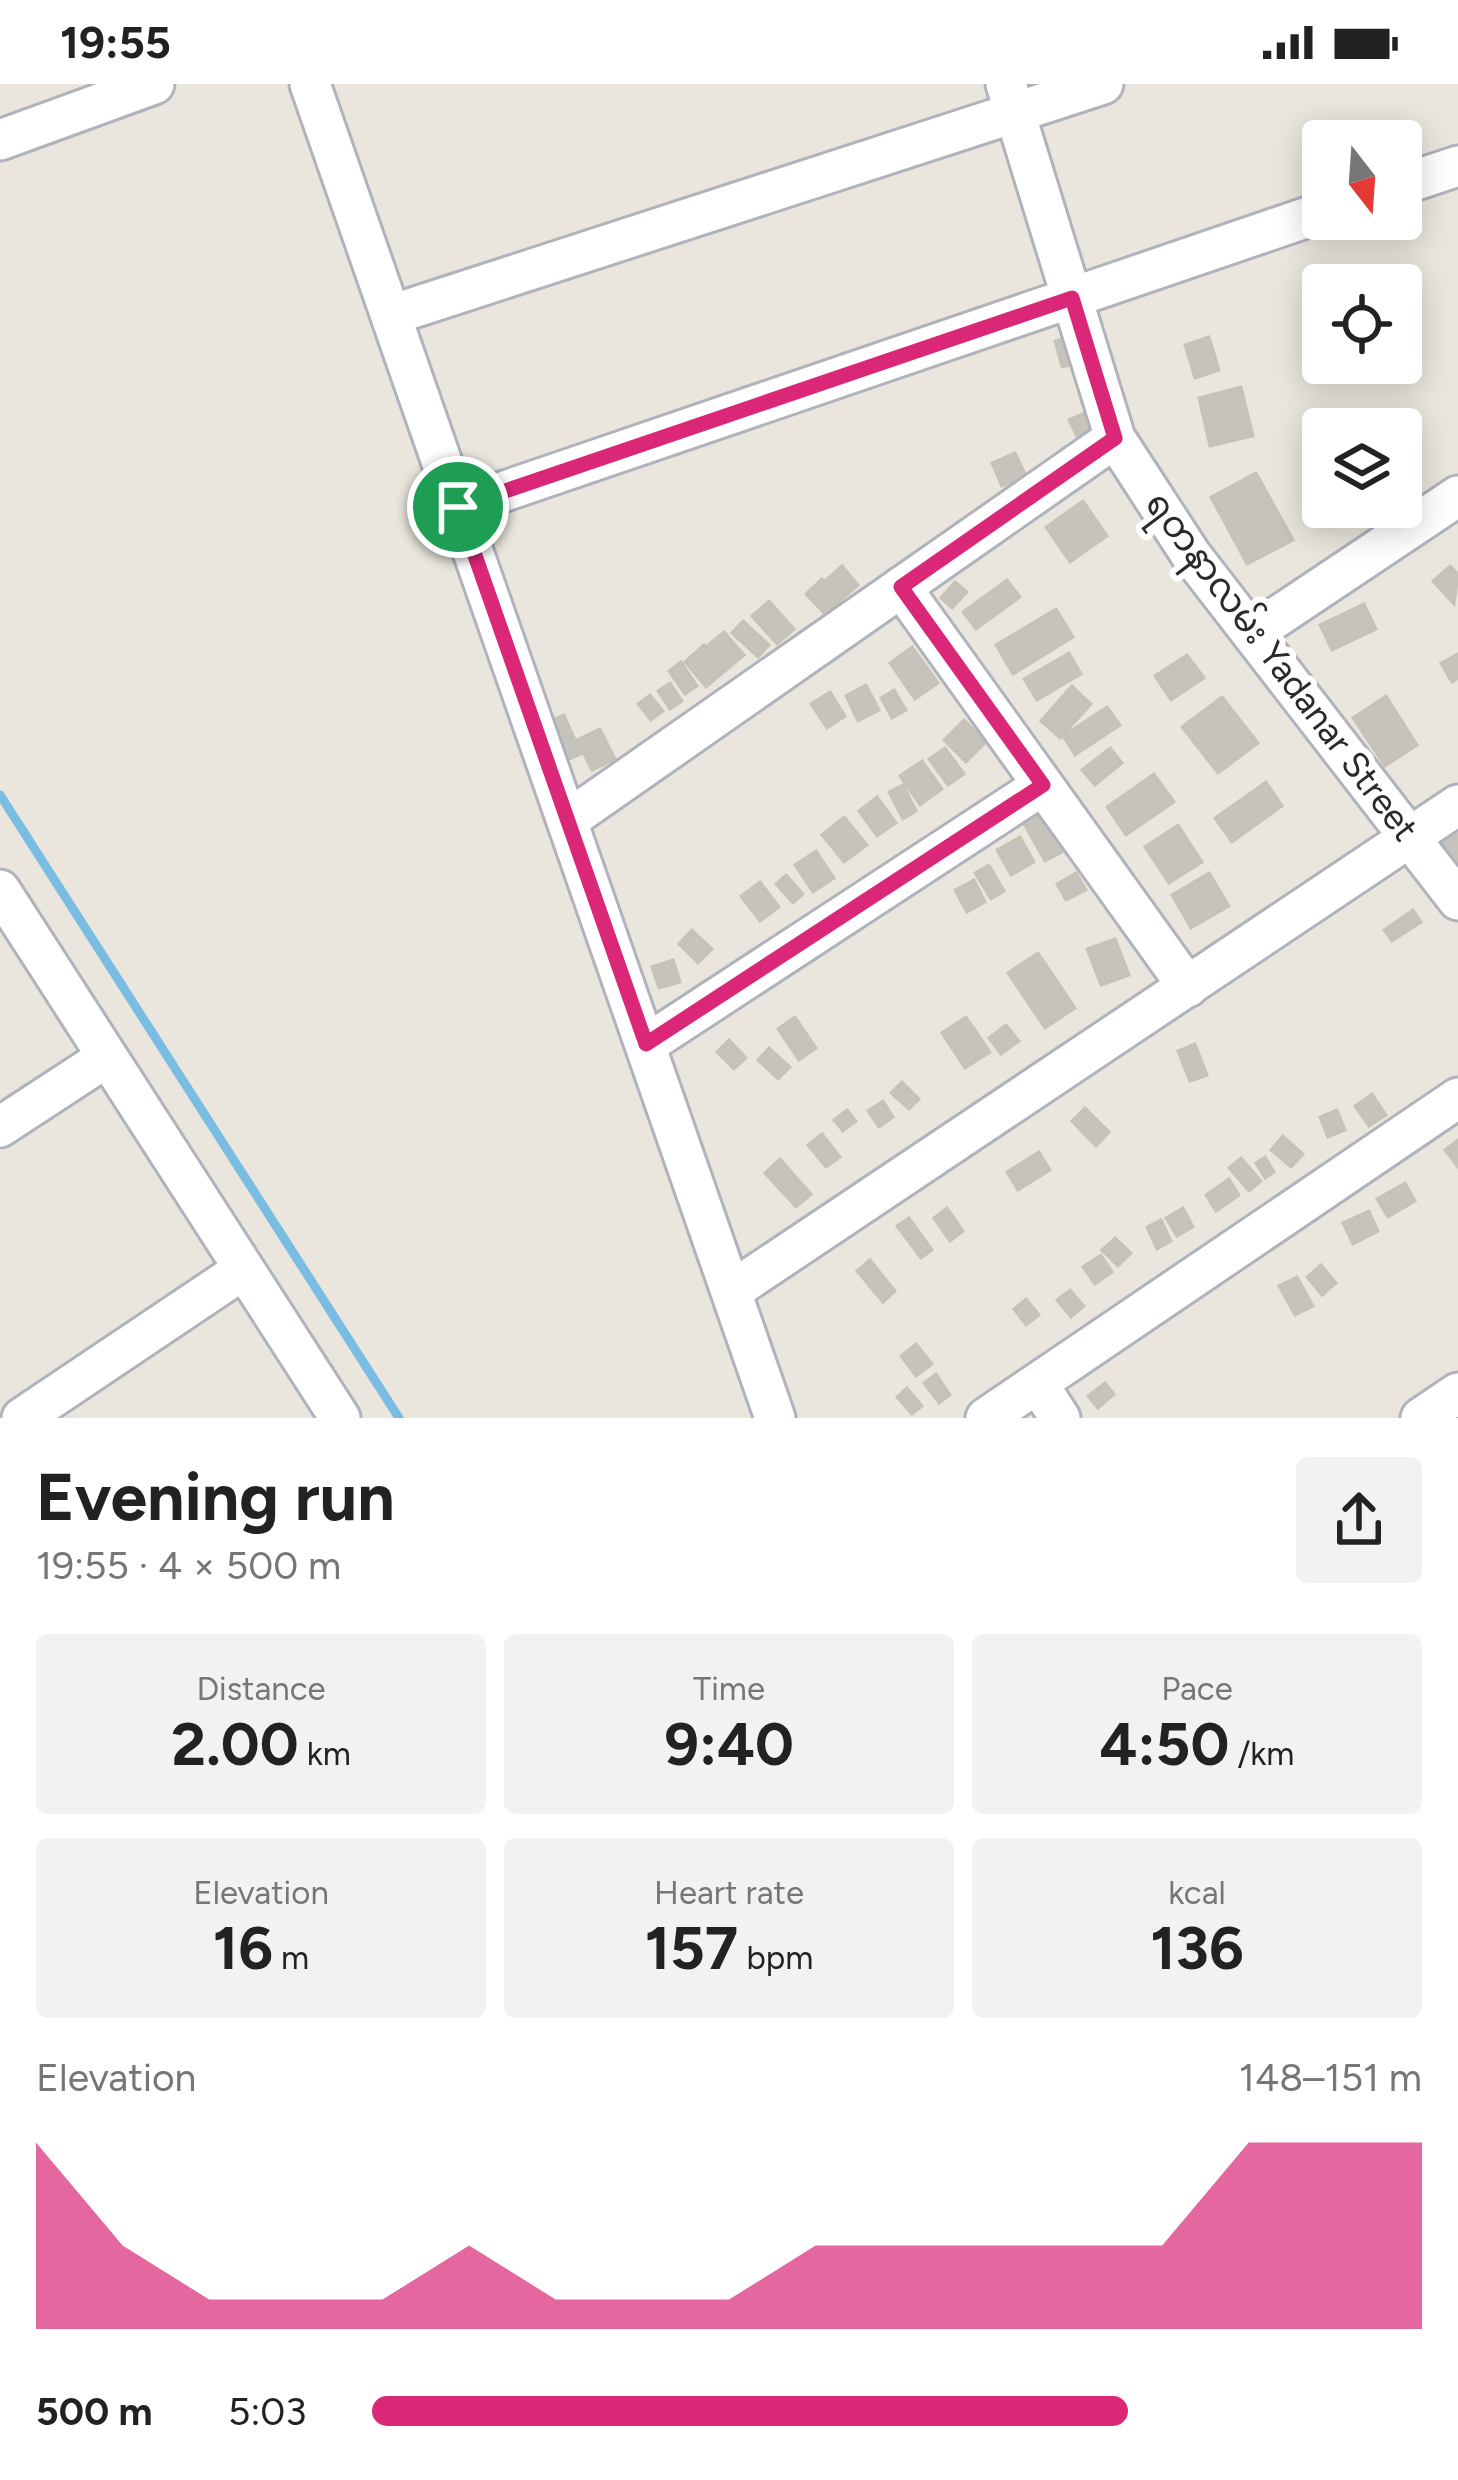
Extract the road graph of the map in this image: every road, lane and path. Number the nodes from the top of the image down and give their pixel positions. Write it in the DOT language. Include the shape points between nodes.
graph roads {
  1 [pos="154,84"];
  2 [pos="310,84"];
  3 [pos="1103,84"];
  4 [pos="1010,98"];
  5 [pos="0,140"];
  6 [pos="1458,166"];
  7 [pos="1422,178"];
  8 [pos="1302,219"];
  9 [pos="1072,298"];
  10 [pos="391,315"];
  11 [pos="1115,438"];
  12 [pos="1458,496"];
  13 [pos="458,507"];
  14 [pos="901,587"];
  15 [pos="1253,633"];
  16 [pos="1043,785"];
  17 [pos="1458,806"];
  18 [pos="568,820"];
  19 [pos="1411,838"];
  20 [pos="0,890"];
  21 [pos="1458,900"];
  22 [pos="1188,987"];
  23 [pos="646,1044"];
  24 [pos="107,1057"];
  25 [pos="1458,1098"];
  26 [pos="0,1127"];
  27 [pos="244,1269"];
  28 [pos="733,1290"];
  29 [pos="1038,1384"];
  30 [pos="1458,1393"];
  31 [pos="22,1418"];
  32 [pos="340,1418"];
  33 [pos="775,1418"];
  34 [pos="986,1418"];
  35 [pos="1060,1418"];
  36 [pos="1421,1418"];
  1 -- 5 [label="street"];
  2 -- 10 [label="street"];
  3 -- 4 [label="street"];
  4 -- 9 [label="street, ရတနာလမ်း Yadanar Street"];
  4 -- 10 [label="street"];
  6 -- 7 [label="street"];
  8 -- 9 [label="street"];
  9 -- 11 [label="street, ရတနာလမ်း Yadanar Street"];
  9 -- 13 [label="street"];
  10 -- 13 [label="street"];
  11 -- 14 [label="street"];
  11 -- 15 [label="street, ရတနာလမ်း Yadanar Street"];
  12 -- 15 [label="street"];
  13 -- 18 [label="street"];
  14 -- 16 [label="street"];
  14 -- 18 [label="street"];
  15 -- 19 [label="street, ရတနာလမ်း Yadanar Street"];
  16 -- 22 [label="street"];
  16 -- 23 [label="street"];
  17 -- 19 [label="street"];
  18 -- 23 [label="street"];
  19 -- 21 [label="street, ရတနာလမ်း Yadanar Street"];
  19 -- 22 [label="street"];
  20 -- 24 [label="street"];
  22 -- 28 [label="street"];
  23 -- 28 [label="street"];
  24 -- 26 [label="street"];
  24 -- 27 [label="street"];
  25 -- 29 [label="street"];
  27 -- 31 [label="street"];
  27 -- 32 [label="street"];
  28 -- 33 [label="street"];
  29 -- 34 [label="street"];
  29 -- 35 [label="street"];
  30 -- 36 [label="street"];
}
